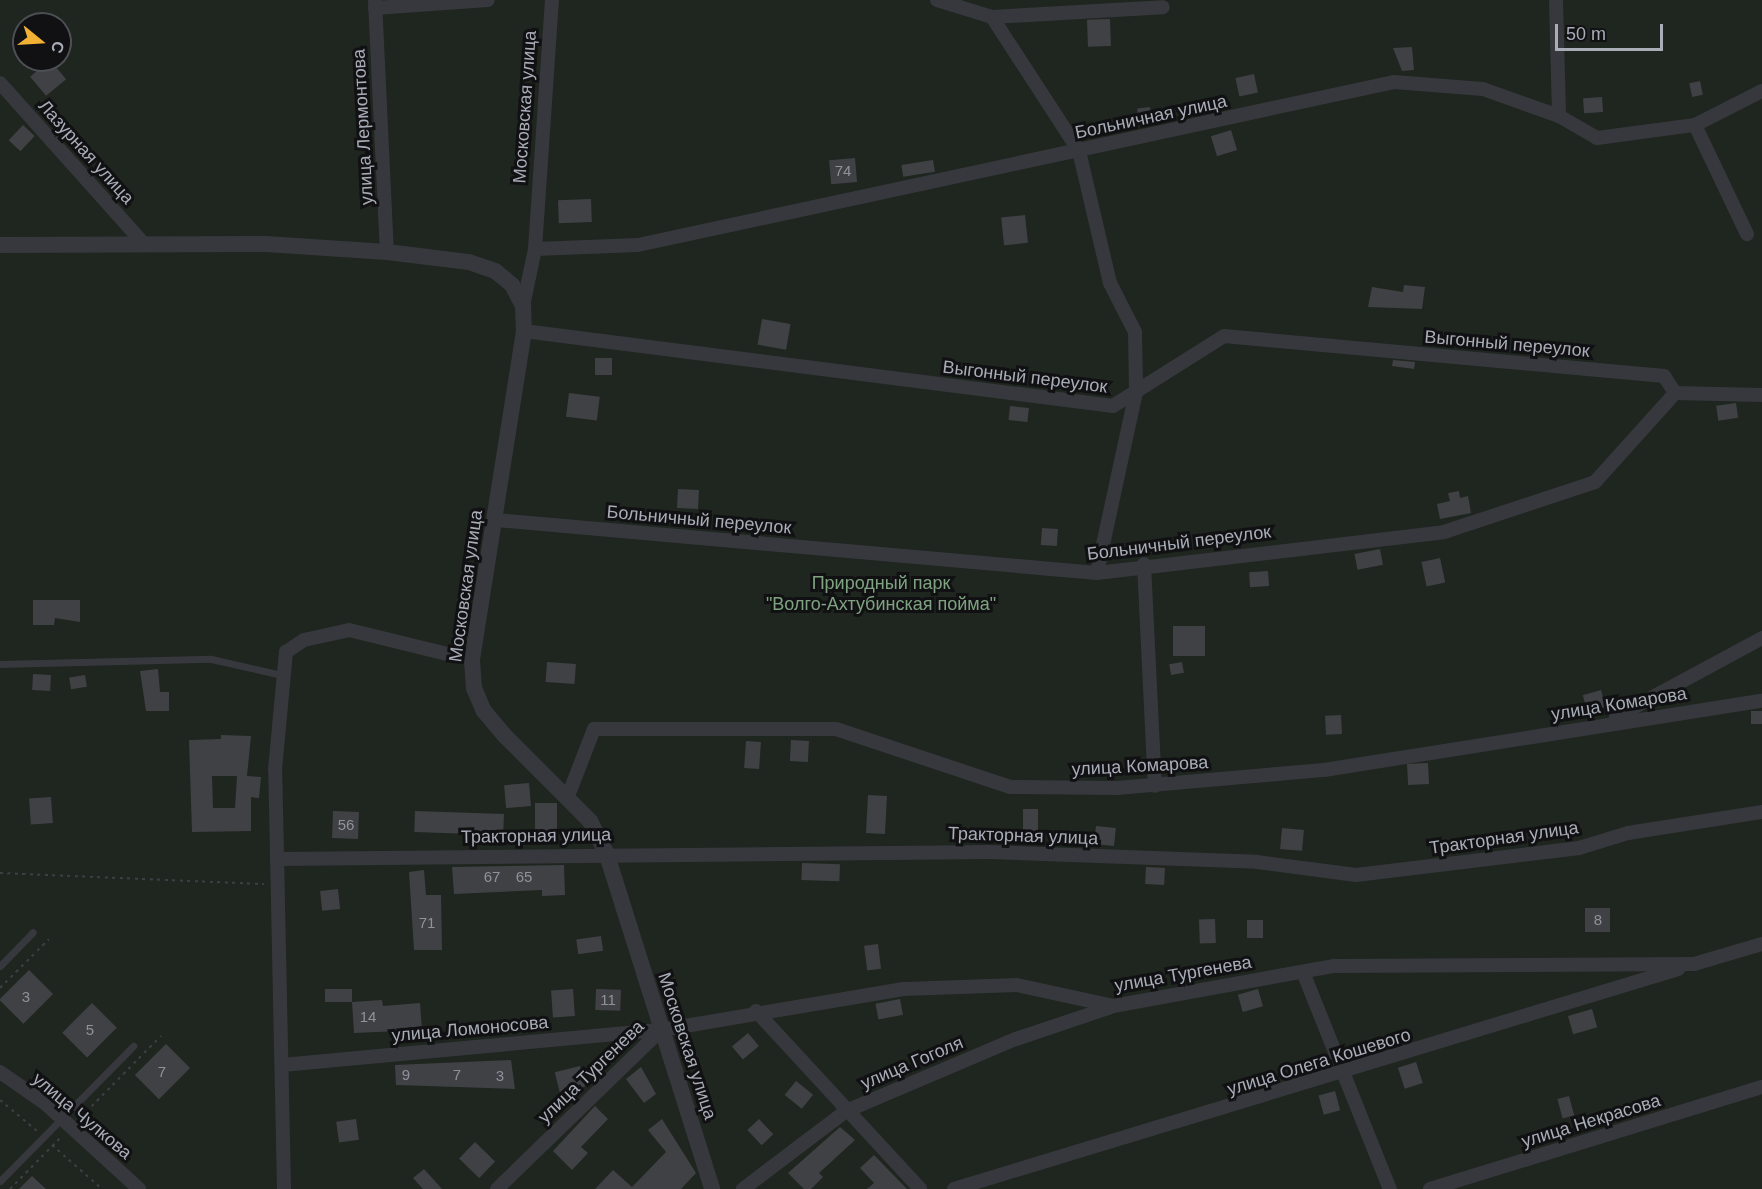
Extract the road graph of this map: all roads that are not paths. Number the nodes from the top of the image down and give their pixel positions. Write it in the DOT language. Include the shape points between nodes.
graph roads {
  1 [pos="488,0"];
  2 [pos="552,0"];
  3 [pos="939,0"];
  4 [pos="1556,0"];
  5 [pos="375,4"];
  6 [pos="1162,7"];
  7 [pos="992,17"];
  8 [pos="0,83"];
  9 [pos="1762,91"];
  10 [pos="1559,116"];
  11 [pos="1695,125"];
  12 [pos="1079,151"];
  13 [pos="1747,234"];
  14 [pos="145,244"];
  15 [pos="0,245"];
  16 [pos="534,249"];
  17 [pos="387,252"];
  18 [pos="523,306"];
  19 [pos="524,331"];
  20 [pos="1136,392"];
  21 [pos="1675,393"];
  22 [pos="1762,394"];
  23 [pos="496,520"];
  24 [pos="1144,564"];
  25 [pos="1097,573"];
  26 [pos="1762,638"];
  27 [pos="472,660"];
  28 [pos="0,664"];
  29 [pos="282,675"];
  30 [pos="1762,701"];
  31 [pos="1607,722"];
  32 [pos="1155,786"];
  33 [pos="568,796"];
  34 [pos="1762,812"];
  35 [pos="606,852"];
  36 [pos="277,859"];
  37 [pos="33,932"];
  38 [pos="1762,944"];
  39 [pos="1694,964"];
  40 [pos="0,966"];
  41 [pos="1303,972"];
  42 [pos="1113,1006"];
  43 [pos="756,1011"];
  44 [pos="661,1030"];
  45 [pos="133,1046"];
  46 [pos="282,1065"];
  47 [pos="0,1072"];
  48 [pos="1344,1073"];
  49 [pos="1762,1087"];
  50 [pos="846,1111"];
  51 [pos="66,1122"];
  52 [pos="0,1181"];
  53 [pos="139,1189"];
  54 [pos="284,1189"];
  55 [pos="497,1189"];
  56 [pos="712,1189"];
  57 [pos="743,1189"];
  58 [pos="920,1189"];
  59 [pos="954,1189"];
  60 [pos="1390,1189"];
  61 [pos="1430,1189"];
  1 -- 5 [label="street"];
  2 -- 16 [label="street, Московская улица"];
  3 -- 7 [label="street"];
  4 -- 10 [label="street"];
  5 -- 17 [label="street, улица Лермонтова"];
  6 -- 7 [label="street"];
  7 -- 12 [label="street"];
  8 -- 14 [label="street, Лазурная улица"];
  9 -- 11 [label="street, Больничная улица"];
  10 -- 11 [label="street, Больничная улица" via="1597,138"];
  10 -- 12 [label="street, Больничная улица" via="1483,89 1394,82"];
  11 -- 13 [label="street"];
  12 -- 16 [label="street, Больничная улица" via="638,245"];
  12 -- 20 [label="street" via="1110,283 1135,332"];
  14 -- 15 [label="street"];
  14 -- 17 [label="street"];
  16 -- 18 [label="street, Московская улица"];
  17 -- 18 [label="street" via="469,261 495,271 512,285"];
  18 -- 19 [label="street, Московская улица"];
  19 -- 20 [label="street, Выгонный переулок" via="1113,406"];
  19 -- 23 [label="street, Московская улица"];
  20 -- 21 [label="street, Выгонный переулок" via="1224,336 1664,376"];
  20 -- 25 [label="street"];
  21 -- 22 [label="street"];
  21 -- 24 [label="street, Больничный переулок" via="1595,482 1444,532"];
  23 -- 25 [label="street, Больничный переулок"];
  23 -- 27 [label="street, Московская улица"];
  24 -- 25 [label="street, Больничный переулок"];
  24 -- 32 [label="street"];
  26 -- 31 [label="street"];
  27 -- 29 [label="street" via="350,630 304,640 286,652"];
  27 -- 33 [label="street, Московская улица" via="474,688 484,711"];
  28 -- 29 [label="lane" via="211,659"];
  29 -- 36 [label="street"];
  30 -- 31 [label="street, улица Комарова"];
  31 -- 32 [label="street, улица Комарова" via="1463,751"];
  32 -- 33 [label="street, улица Комарова" via="1010,787 836,729 594,729"];
  33 -- 35 [label="street, Московская улица" via="590,820"];
  34 -- 35 [label="street, Тракторная улица" via="1628,832 1579,848 1356,874 1257,862 990,852"];
  35 -- 36 [label="street, Тракторная улица"];
  35 -- 44 [label="street, Московская улица"];
  36 -- 46 [label="street"];
  37 -- 40 [label="lane"];
  38 -- 39 [label="street, улица Тургенева"];
  39 -- 41 [label="street, улица Тургенева" via="1334,966"];
  39 -- 48 [label="street, улица Олега Кошевого"];
  41 -- 42 [label="street, улица Тургенева"];
  41 -- 48 [label="street"];
  42 -- 43 [label="street, улица Тургенева" via="1017,985 904,989"];
  42 -- 50 [label="street, улица Гоголя" via="1016,1039"];
  43 -- 44 [label="street, улица Тургенева"];
  43 -- 50 [label="street"];
  44 -- 46 [label="street, улица Ломоносова"];
  44 -- 55 [label="street, улица Тургенева"];
  44 -- 56 [label="street, Московская улица"];
  45 -- 51 [label="lane"];
  46 -- 54 [label="street"];
  47 -- 51 [label="street, улица Чулкова"];
  48 -- 59 [label="street, улица Олега Кошевого"];
  48 -- 60 [label="street"];
  49 -- 61 [label="street, улица Некрасова"];
  50 -- 57 [label="street, улица Гоголя"];
  50 -- 58 [label="street"];
  51 -- 52 [label="lane"];
  51 -- 53 [label="street, улица Чулкова"];
}
